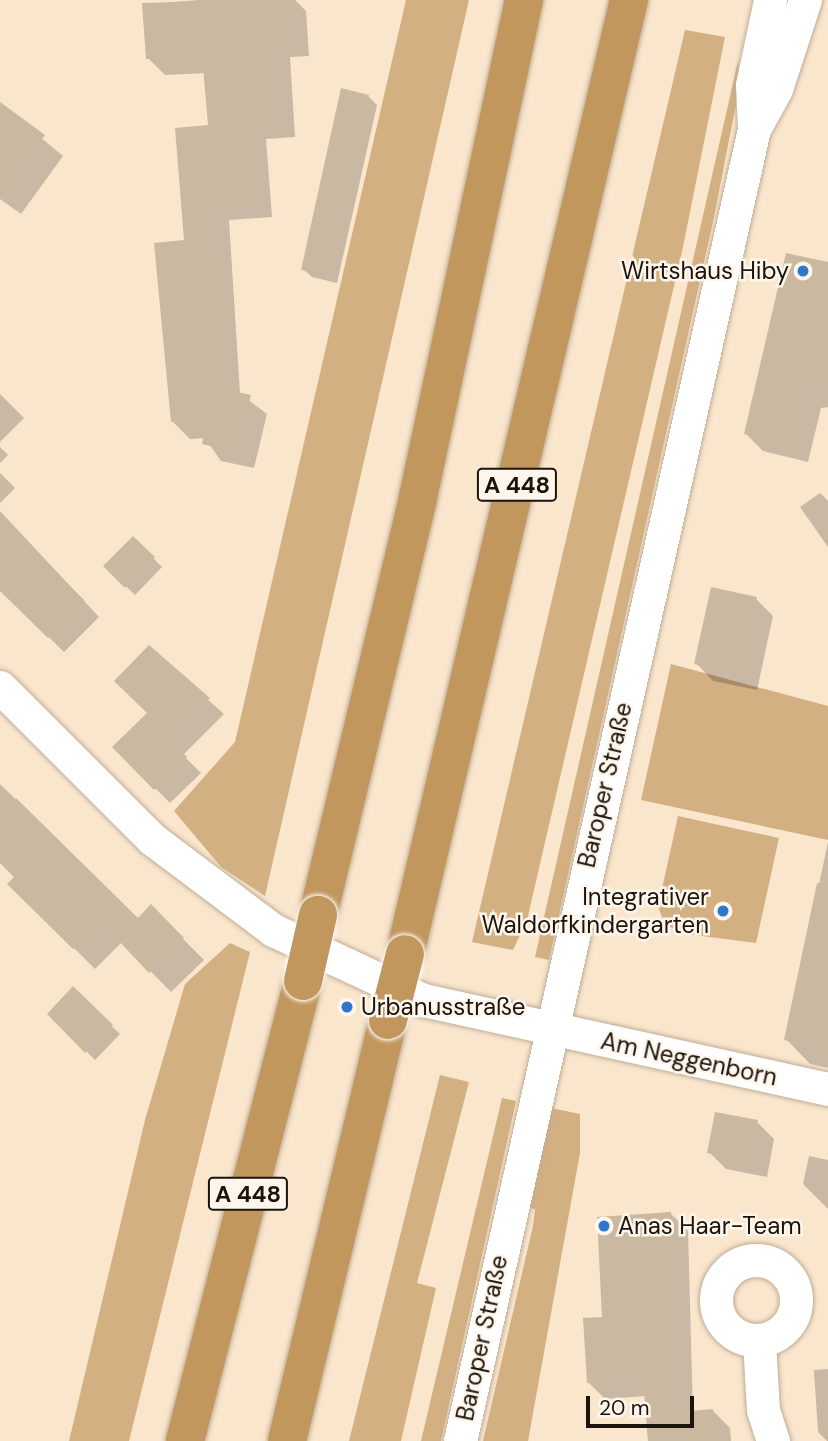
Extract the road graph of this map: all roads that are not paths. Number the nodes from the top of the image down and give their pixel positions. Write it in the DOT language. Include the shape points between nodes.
graph roads {
  1 [pos="524,0"];
  2 [pos="767,0"];
  3 [pos="812,6"];
  4 [pos="627,8"];
  5 [pos="754,129"];
  6 [pos="0,687"];
  7 [pos="551,1029"];
  8 [pos="828,1090"];
  9 [pos="759,1341"];
  10 [pos="185,1441"];
  11 [pos="286,1441"];
  12 [pos="460,1441"];
  13 [pos="773,1441"];
  1 -- 10 [label="highway, A 448, bridge" via="417,502 303,981"];
  2 -- 3 [label="street"];
  2 -- 5 [label="street, Baroper Straße" via="752,85"];
  3 -- 5 [label="street, Baroper Straße"];
  4 -- 11 [label="highway, A 448, bridge"];
  5 -- 7 [label="street, Baroper Straße"];
  6 -- 7 [label="street" via="152,839 273,930 423,1000"];
  7 -- 8 [label="street, Am Neggenborn"];
  7 -- 12 [label="street, Baroper Straße"];
  9 -- 13 [label="street" via="763,1410"];
}
